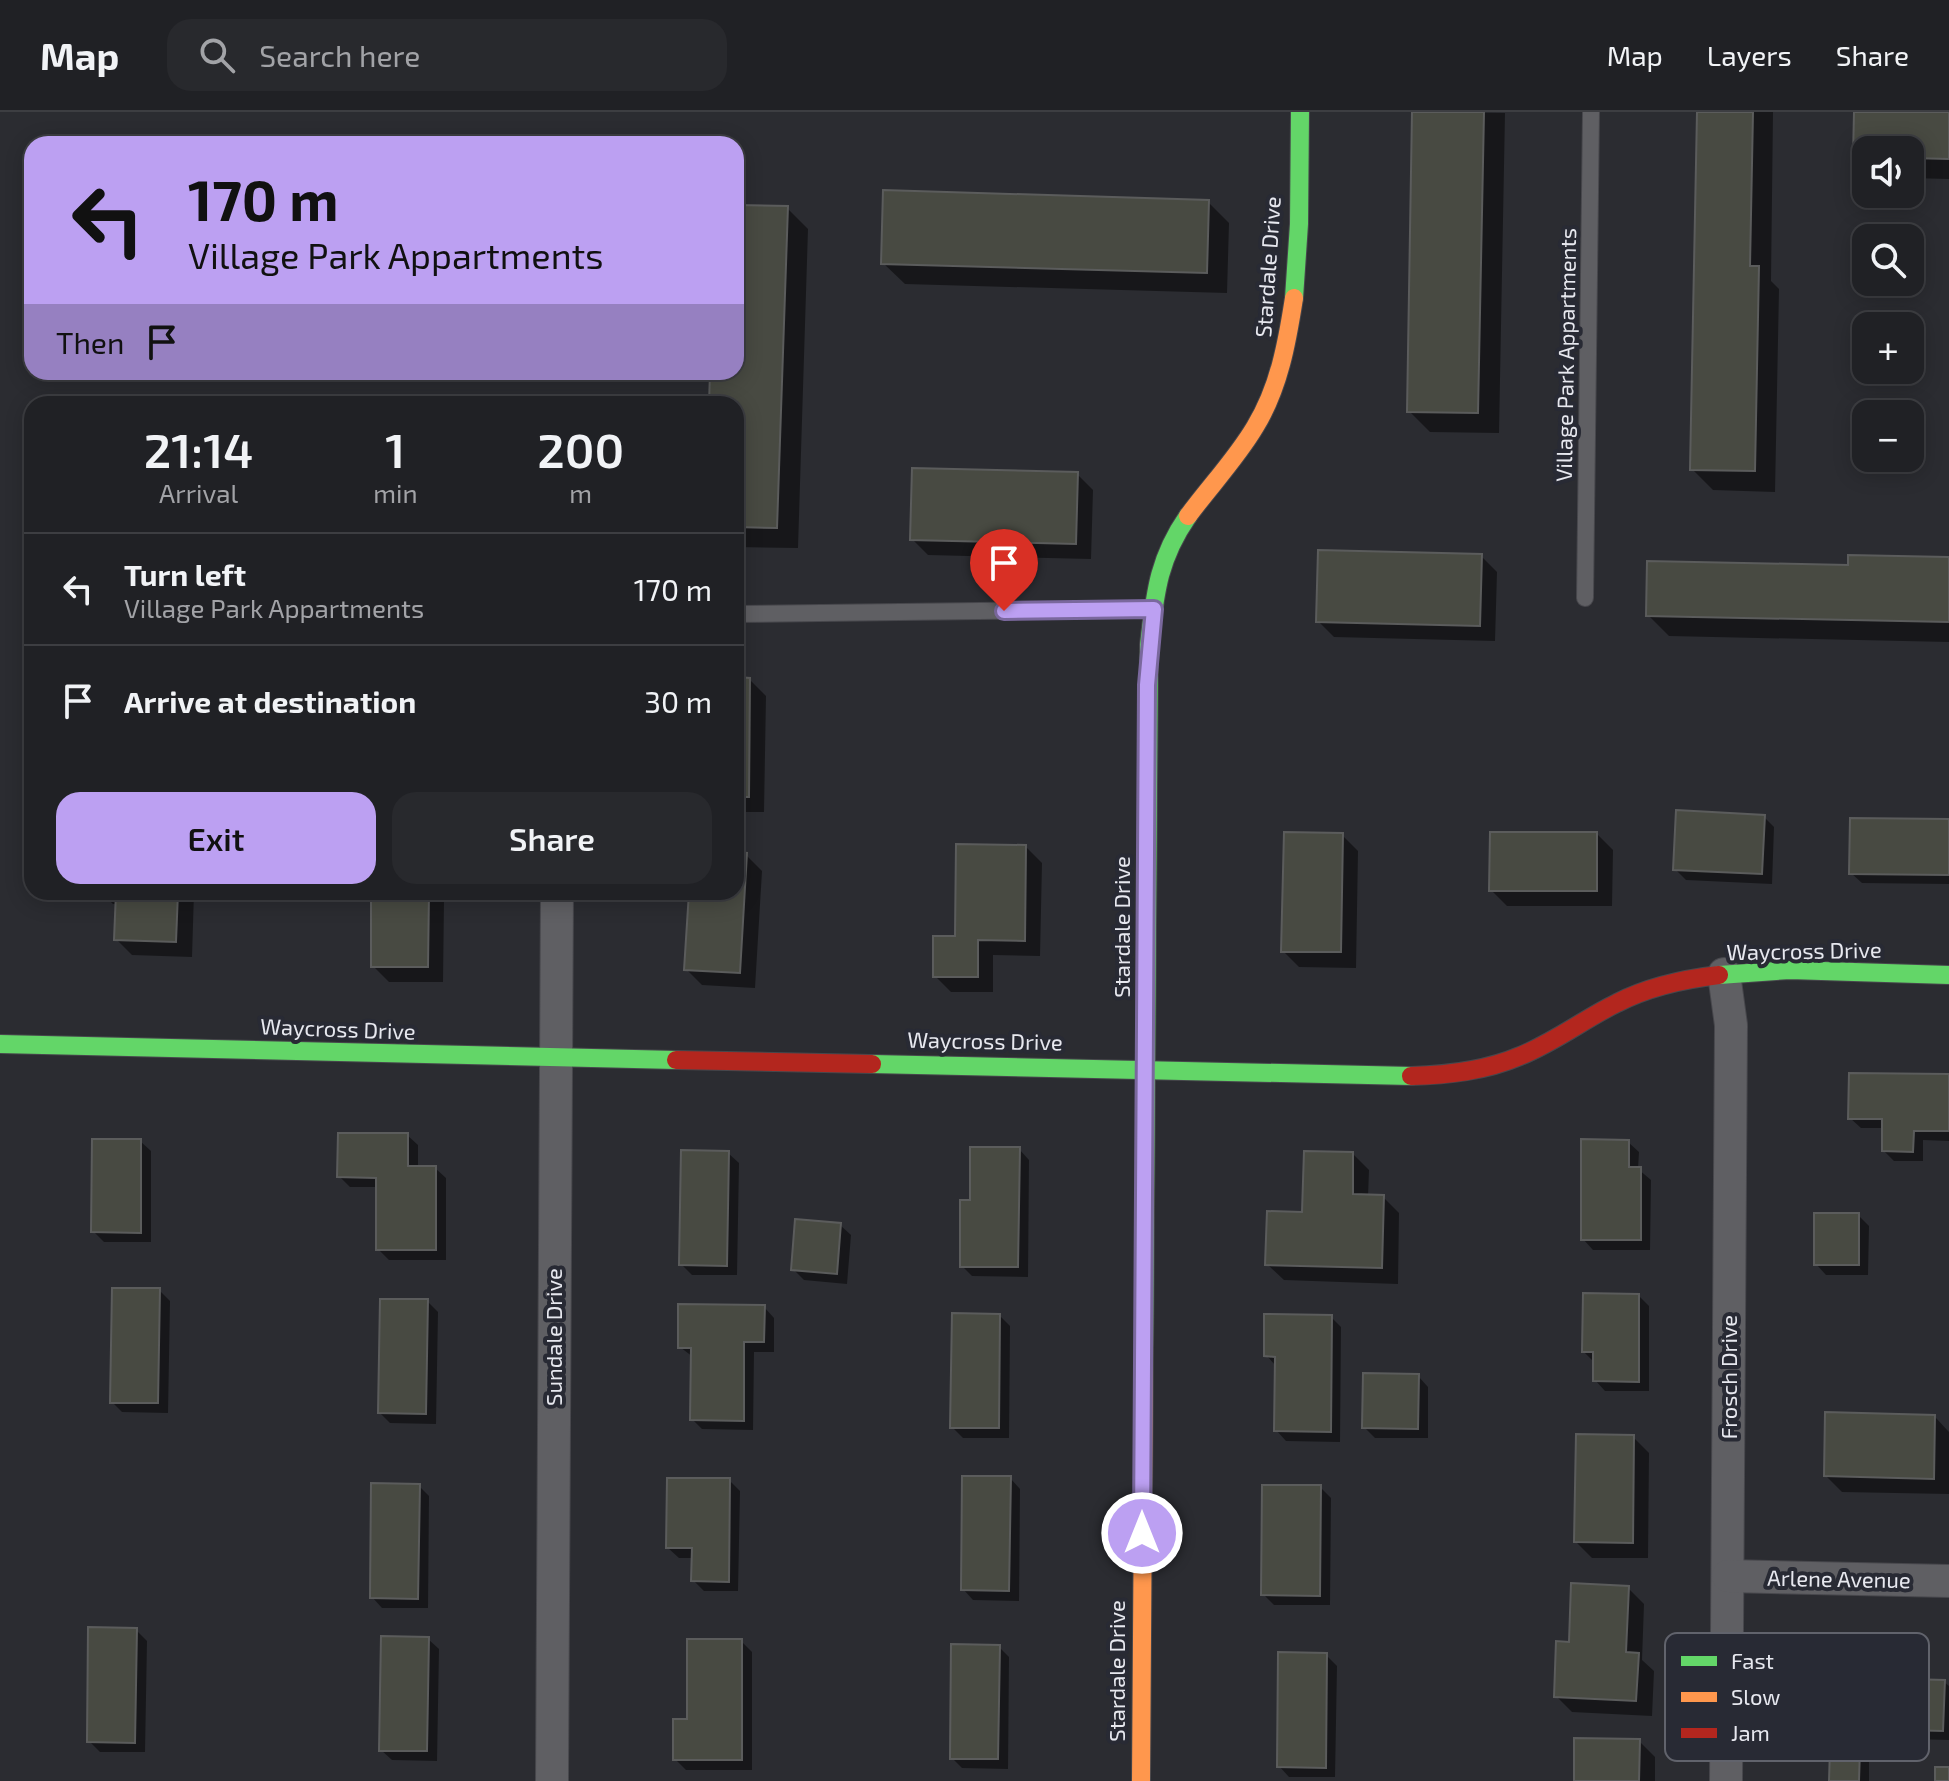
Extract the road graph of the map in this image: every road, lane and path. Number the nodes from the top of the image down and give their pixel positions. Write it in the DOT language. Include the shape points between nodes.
graph roads {
  1 [pos="1300,112"];
  2 [pos="1591,112"];
  3 [pos="1585,598"];
  4 [pos="1154,609"];
  5 [pos="744,614"];
  6 [pos="557,900"];
  7 [pos="1724,974"];
  8 [pos="1949,975"];
  9 [pos="0,1044"];
  10 [pos="556,1059"];
  11 [pos="1145,1068"];
  12 [pos="1728,1576"];
  13 [pos="1949,1581"];
  14 [pos="1727,1633"];
  15 [pos="1726,1761"];
  16 [pos="552,1781"];
  17 [pos="1141,1781"];
  18 [pos="1726,1781"];
  1 -- 4 [label="street, Stardale Drive" via="1295,289 1281,369 1249,437 1171,545 1158,574"];
  2 -- 3 [label="lane, Village Park Appartments"];
  4 -- 5 [label="lane"];
  4 -- 11 [label="street, Stardale Drive" via="1147,685"];
  6 -- 10 [label="street, Sundale Drive"];
  7 -- 8 [label="street, Waycross Drive"];
  7 -- 11 [label="street, Waycross Drive" via="1637,993 1515,1060 1461,1073"];
  7 -- 12 [label="street, Frosch Drive" via="1731,1025"];
  9 -- 10 [label="street, Waycross Drive"];
  10 -- 11 [label="street, Waycross Drive"];
  10 -- 16 [label="street, Sundale Drive"];
  11 -- 17 [label="street, Stardale Drive"];
  12 -- 13 [label="street, Arlene Avenue"];
  12 -- 14 [label="street, Frosch Drive"];
  15 -- 18 [label="street, Frosch Drive"];
}
